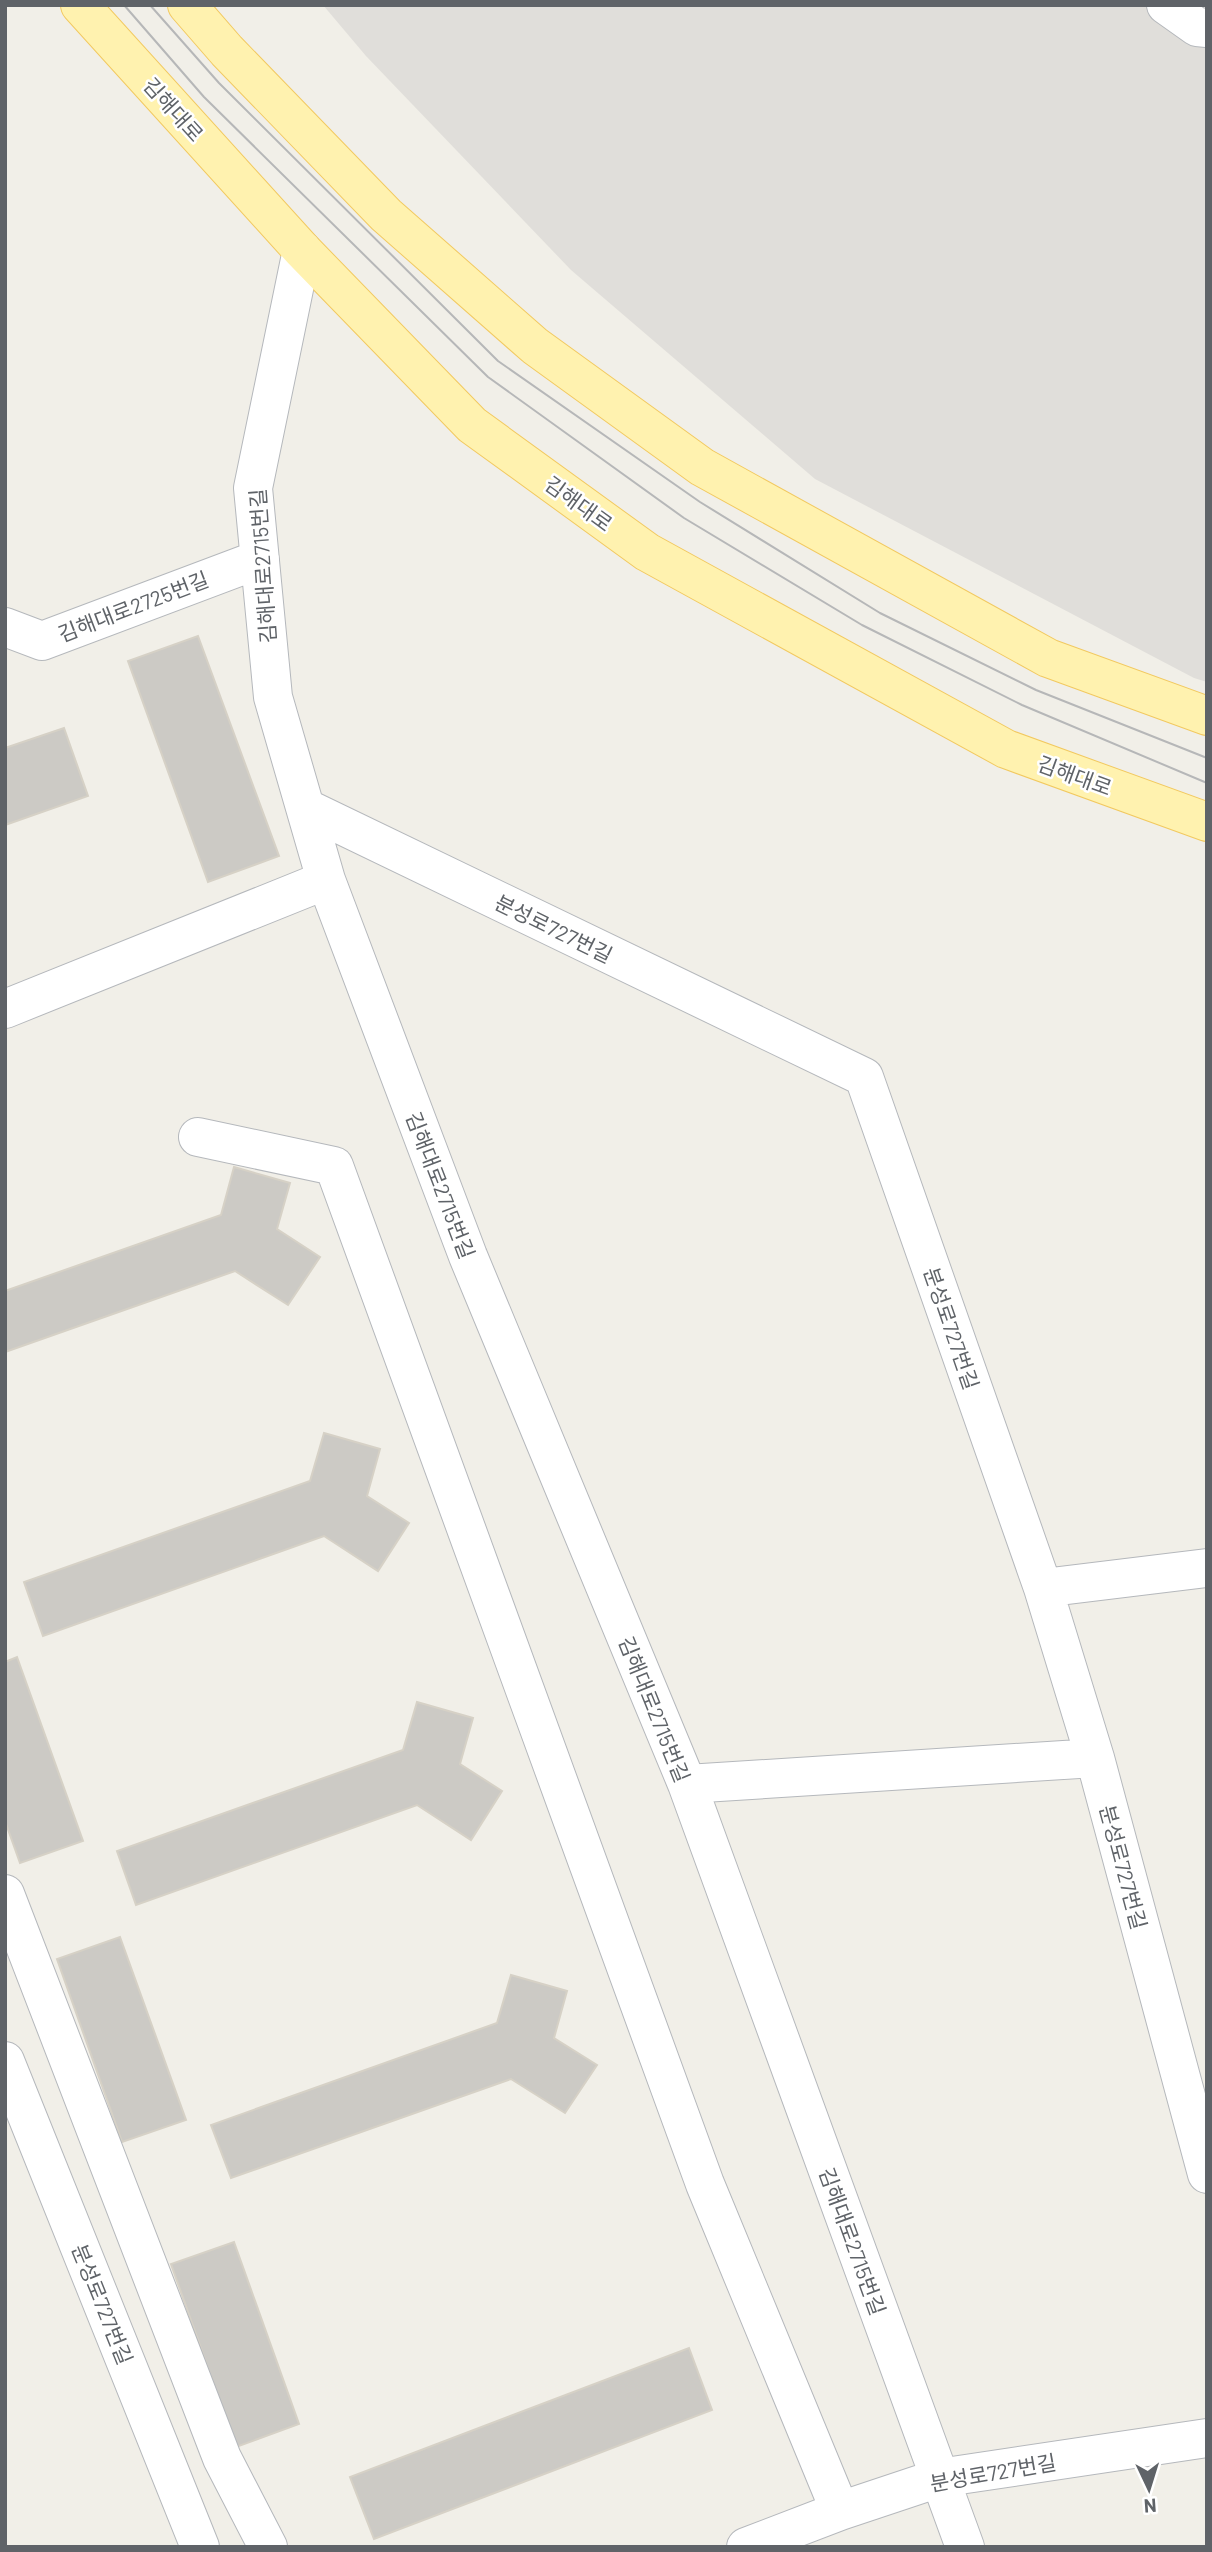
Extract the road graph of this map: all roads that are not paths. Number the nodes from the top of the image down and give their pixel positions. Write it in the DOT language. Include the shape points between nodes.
graph roads {
  1 [pos="80,5"];
  2 [pos="187,5"];
  3 [pos="1167,5"];
  4 [pos="1207,28"];
  5 [pos="302,250"];
  6 [pos="260,559"];
  7 [pos="5,627"];
  8 [pos="1207,716"];
  9 [pos="306,808"];
  10 [pos="1207,822"];
  11 [pos="326,880"];
  12 [pos="5,1009"];
  13 [pos="198,1137"];
  14 [pos="1207,1568"];
  15 [pos="1043,1588"];
  16 [pos="1095,1758"];
  17 [pos="687,1784"];
  18 [pos="5,1894"];
  19 [pos="5,2061"];
  20 [pos="1207,2174"];
  21 [pos="1207,2438"];
  22 [pos="939,2478"];
  23 [pos="840,2511"];
  24 [pos="200,2547"];
  25 [pos="268,2547"];
  26 [pos="746,2547"];
  27 [pos="965,2547"];
  1 -- 5 [label="main road, 김해대로"];
  2 -- 8 [label="main road" via="386,215 535,346 702,467 1048,658"];
  3 -- 4 [label="street" via="1197,27"];
  5 -- 6 [label="street, 김해대로2715번길" via="253,488"];
  5 -- 10 [label="main road, 김해대로" via="472,425 647,552 1006,750"];
  6 -- 7 [label="street, 김해대로2725번길" via="41,640"];
  6 -- 9 [label="street, 김해대로2715번길" via="273,697"];
  9 -- 11 [label="street, 김해대로2715번길"];
  9 -- 15 [label="street, 분성로727번길" via="864,1077"];
  11 -- 12 [label="street"];
  11 -- 17 [label="street, 김해대로2715번길" via="468,1256"];
  13 -- 23 [label="street" via="334,1166 705,2184"];
  14 -- 15 [label="street"];
  15 -- 16 [label="street, 분성로727번길"];
  16 -- 17 [label="street"];
  16 -- 20 [label="street, 분성로727번길"];
  17 -- 22 [label="street, 김해대로2715번길"];
  18 -- 25 [label="street" via="222,2458"];
  19 -- 24 [label="street, 분성로727번길"];
  21 -- 22 [label="street, 분성로727번길"];
  22 -- 23 [label="street, 분성로727번길"];
  22 -- 27 [label="street, 김해대로2715번길"];
  23 -- 26 [label="street, 분성로727번길"];
}
